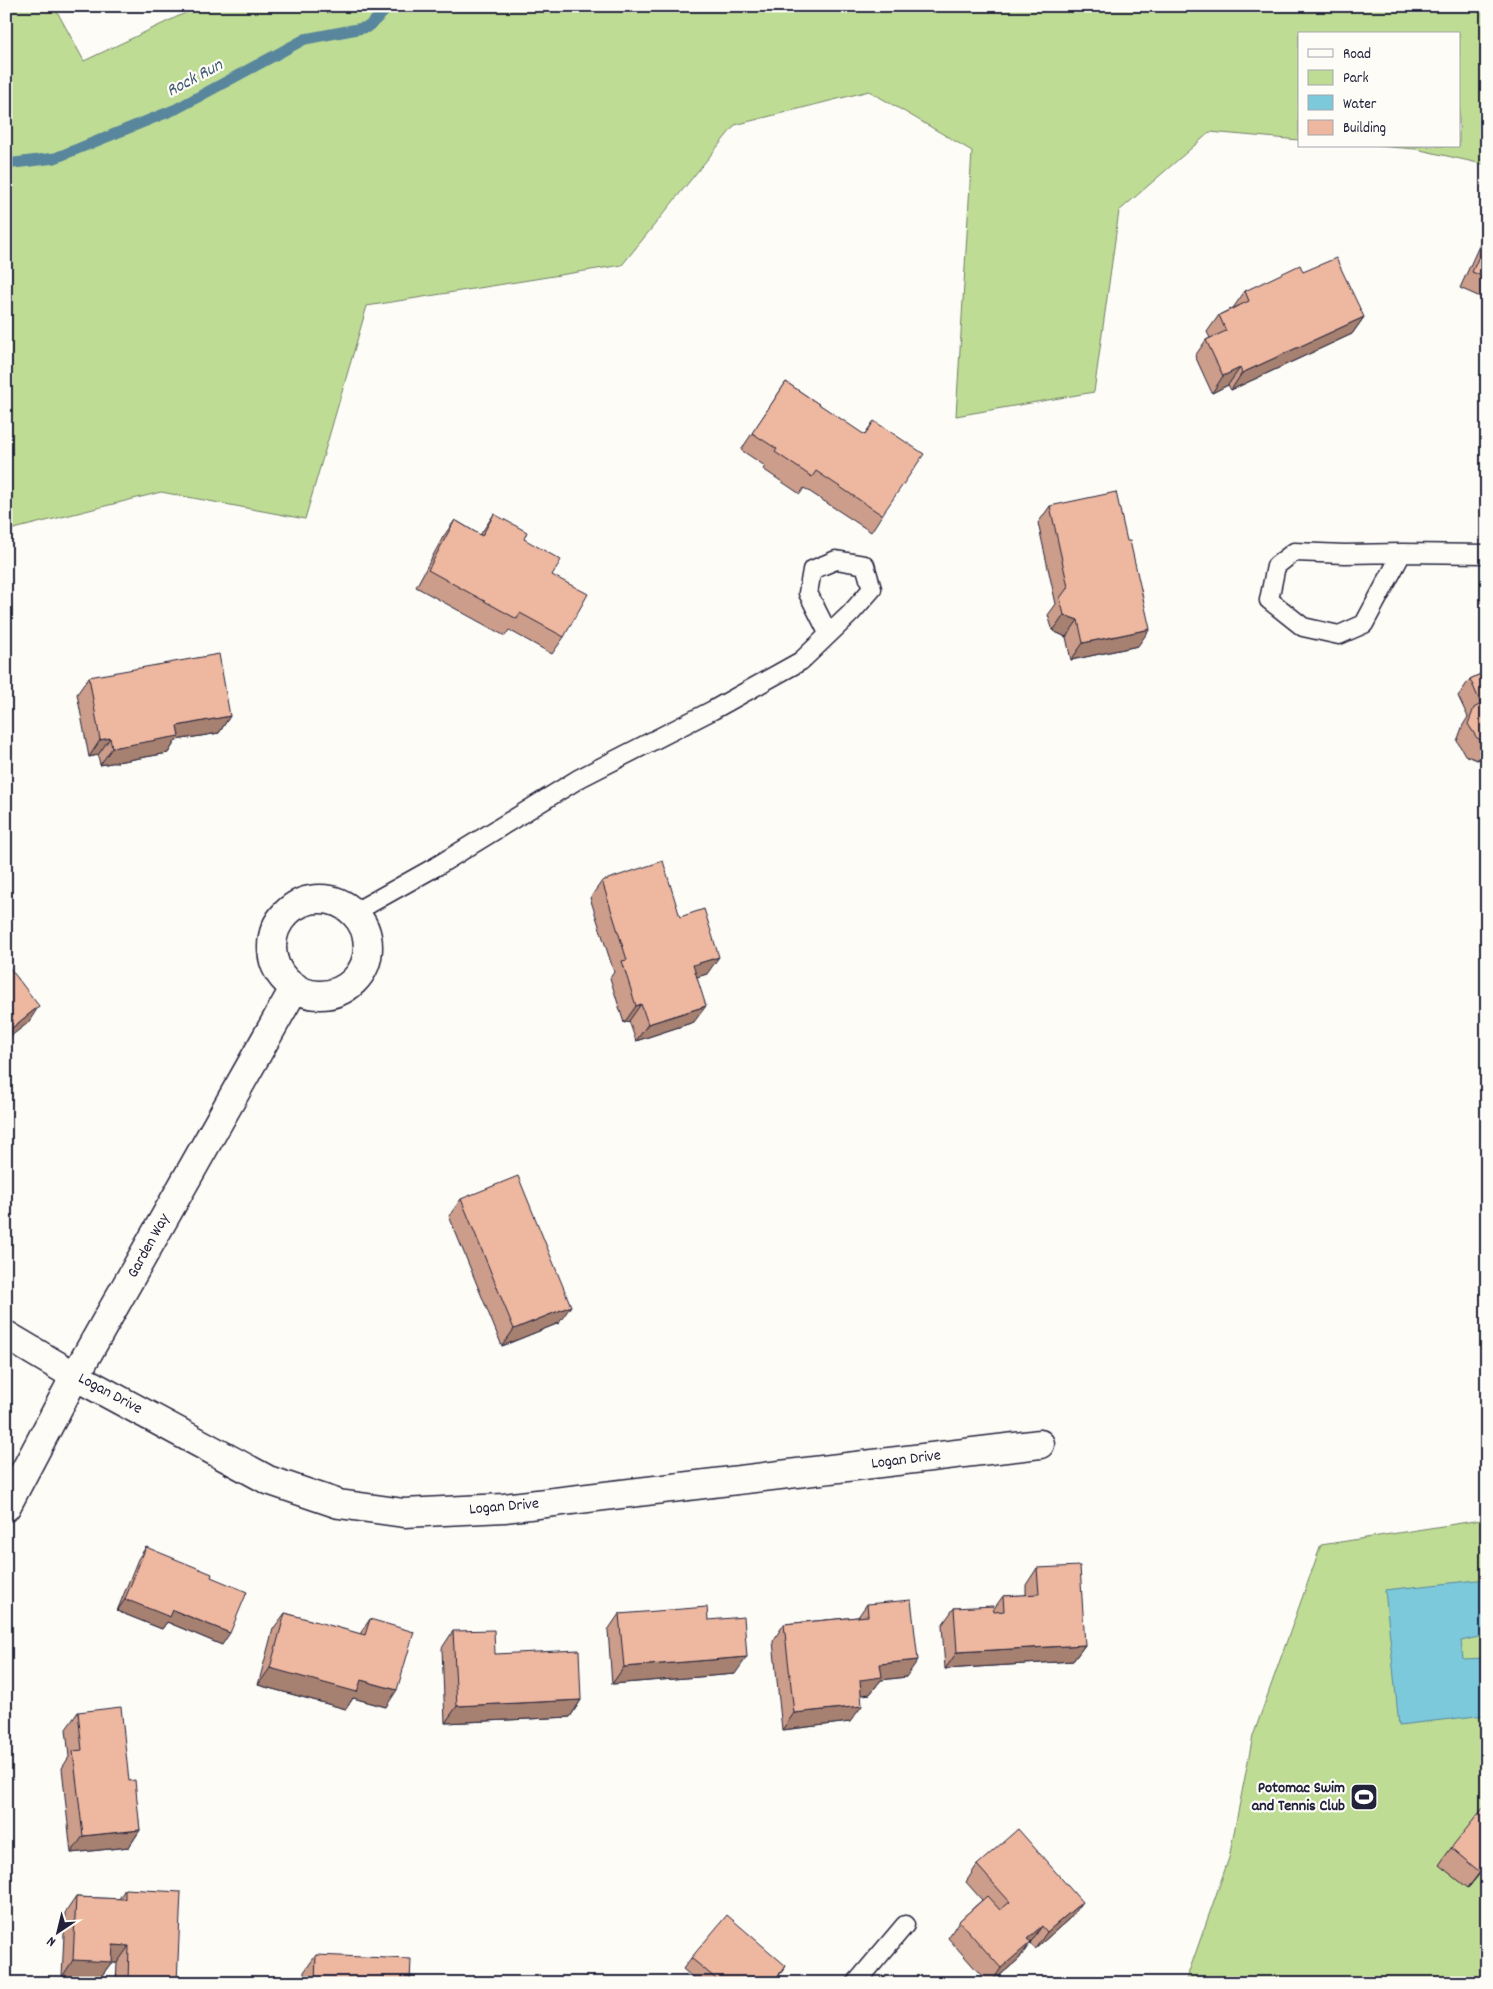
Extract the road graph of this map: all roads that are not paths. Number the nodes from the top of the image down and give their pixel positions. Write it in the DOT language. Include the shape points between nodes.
graph roads {
  1 [pos="1402,553"];
  2 [pos="1487,554"];
  3 [pos="828,633"];
  4 [pos="353,912"];
  5 [pos="295,987"];
  6 [pos="6,1335"];
  7 [pos="75,1376"];
  8 [pos="1040,1444"];
  9 [pos="6,1507"];
  10 [pos="905,1925"];
  11 [pos="856,1983"];
  1 -- 1 [label="lane" via="1294,552 1276,566 1269,600 1303,628 1339,635 1364,624"];
  1 -- 2 [label="lane"];
  3 -- 4 [label="lane" via="801,661 580,778 437,866"];
  4 -- 5 [label="street" via="363,925 368,955 353,982 340,991 324,995 309,994"];
  4 -- 5 [label="street" via="326,899 310,900 295,906 283,917 275,931 273,951 282,976"];
  5 -- 7 [label="street, Garden Way"];
  6 -- 7 [label="street, Logan Drive"];
  7 -- 8 [label="street, Logan Drive" via="268,1480 339,1504 404,1513 504,1508"];
  7 -- 9 [label="street, Garden Way"];
  10 -- 11 [label="lane"];
}
